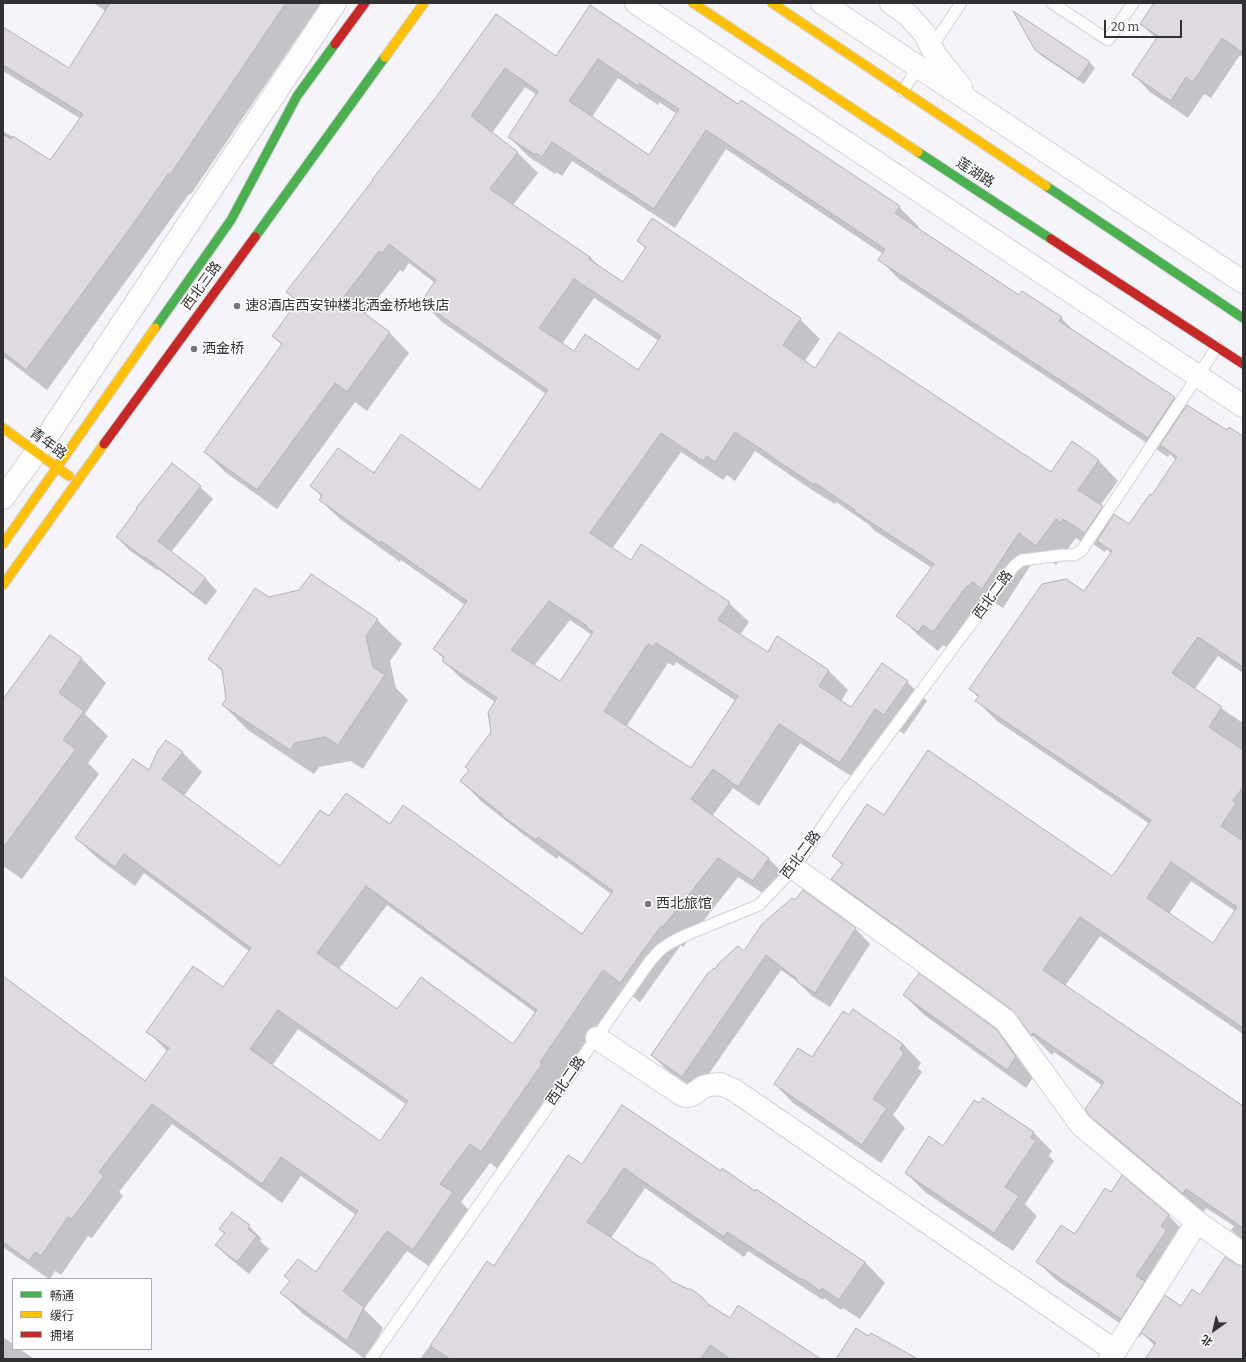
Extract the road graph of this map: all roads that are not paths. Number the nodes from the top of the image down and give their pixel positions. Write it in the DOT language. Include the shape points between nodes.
graph roads {
  1 [pos="335,3"];
  2 [pos="365,3"];
  3 [pos="424,3"];
  4 [pos="636,3"];
  5 [pos="693,3"];
  6 [pos="772,3"];
  7 [pos="822,3"];
  8 [pos="891,3"];
  9 [pos="961,3"];
  10 [pos="1052,3"];
  11 [pos="1133,3"];
  12 [pos="932,47"];
  13 [pos="919,67"];
  14 [pos="903,91"];
  15 [pos="981,108"];
  16 [pos="1243,282"];
  17 [pos="1243,318"];
  18 [pos="1217,347"];
  19 [pos="1243,364"];
  20 [pos="1198,376"];
  21 [pos="1243,406"];
  22 [pos="3,428"];
  23 [pos="36,453"];
  24 [pos="58,468"];
  25 [pos="76,482"];
  26 [pos="3,498"];
  27 [pos="3,544"];
  28 [pos="3,585"];
  29 [pos="794,868"];
  30 [pos="597,1038"];
  31 [pos="1197,1222"];
  32 [pos="1243,1254"];
  33 [pos="1112,1355"];
  34 [pos="371,1359"];
  1 -- 23 [label="street"];
  2 -- 24 [label="main road, 西北三路" via="297,96 231,220"];
  3 -- 25 [label="main road, 西北三路"];
  4 -- 20 [label="street"];
  5 -- 18 [label="main road, 莲湖路"];
  6 -- 14 [label="main road, 莲湖路"];
  7 -- 13 [label="street"];
  8 -- 12 [label="street" via="908,15"];
  9 -- 12 [label="lane"];
  10 -- 11 [label="lane" via="1108,40"];
  12 -- 13 [label="lane"];
  12 -- 15 [label="street" via="955,80"];
  13 -- 14 [label="lane"];
  13 -- 15 [label="street"];
  14 -- 17 [label="main road, 莲湖路"];
  15 -- 16 [label="street"];
  18 -- 19 [label="main road, 莲湖路"];
  18 -- 20 [label="lane, 西北二路"];
  20 -- 21 [label="street"];
  20 -- 29 [label="lane, 西北二路" via="1082,550 1074,555 1062,554 1022,560 1014,566 844,795"];
  22 -- 23 [label="main road, 青年路"];
  23 -- 24 [label="main road, 青年路"];
  23 -- 26 [label="street"];
  24 -- 25 [label="main road, 青年路"];
  24 -- 27 [label="main road, 西北三路"];
  25 -- 28 [label="main road, 西北三路"];
  29 -- 30 [label="lane, 西北二路" via="759,905 686,935 660,950 640,974"];
  29 -- 31 [label="street" via="1005,1020 1081,1125"];
  30 -- 33 [label="street" via="685,1096 710,1085 720,1084 734,1090"];
  30 -- 34 [label="lane, 西北二路"];
  31 -- 32 [label="street"];
  31 -- 33 [label="street"];
}
